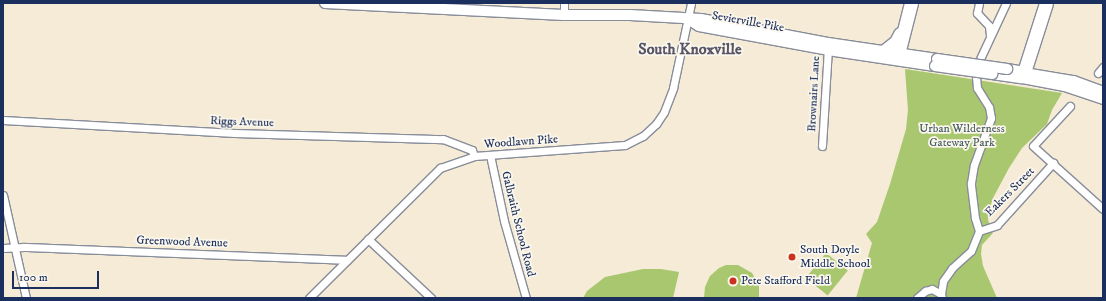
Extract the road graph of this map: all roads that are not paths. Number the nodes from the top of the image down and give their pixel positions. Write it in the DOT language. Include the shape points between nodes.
graph roads {
  1 [pos="325,3"];
  2 [pos="564,3"];
  3 [pos="691,3"];
  4 [pos="911,3"];
  5 [pos="979,3"];
  6 [pos="1006,3"];
  7 [pos="1046,3"];
  8 [pos="564,14"];
  9 [pos="999,17"];
  10 [pos="688,19"];
  11 [pos="987,22"];
  12 [pos="904,25"];
  13 [pos="990,36"];
  14 [pos="828,46"];
  15 [pos="883,52"];
  16 [pos="897,57"];
  17 [pos="936,63"];
  18 [pos="1023,75"];
  19 [pos="1103,91"];
  20 [pos="1103,99"];
  21 [pos="1070,106"];
  22 [pos="3,120"];
  23 [pos="822,146"];
  24 [pos="490,155"];
  25 [pos="474,156"];
  26 [pos="1053,164"];
  27 [pos="3,195"];
  28 [pos="1103,209"];
  29 [pos="979,231"];
  30 [pos="368,239"];
  31 [pos="16,247"];
  32 [pos="3,248"];
  33 [pos="347,260"];
  34 [pos="941,296"];
  35 [pos="26,298"];
  36 [pos="309,298"];
  37 [pos="431,298"];
  38 [pos="526,298"];
  39 [pos="917,298"];
  1 -- 8 [label="main road, Sevierville Pike"];
  2 -- 8 [label="street"];
  3 -- 10 [label="street, Woodlawn Pike"];
  4 -- 12 [label="highway"];
  5 -- 11 [label="street" via="977,13"];
  6 -- 9 [label="street"];
  7 -- 18 [label="highway"];
  8 -- 10 [label="main road, Sevierville Pike"];
  9 -- 11 [label="street"];
  9 -- 13 [label="street"];
  10 -- 14 [label="main road, Sevierville Pike" via="701,19"];
  10 -- 24 [label="street, Woodlawn Pike" via="673,88 664,112 644,136 625,146"];
  11 -- 13 [label="street"];
  12 -- 15 [label="highway" via="898,39"];
  12 -- 16 [label="highway"];
  13 -- 29 [label="street" via="979,61 976,77 977,88 989,107 992,118 974,164 971,183"];
  14 -- 15 [label="main road, Sevierville Pike"];
  14 -- 16 [label="main road, Sevierville Pike"];
  14 -- 23 [label="street, Brownairs Lane"];
  15 -- 16 [label="main road, Sevierville Pike"];
  16 -- 17 [label="main road, Sevierville Pike"];
  17 -- 18 [label="main road, Sevierville Pike, bridge" via="992,74"];
  17 -- 18 [label="main road, Sevierville Pike, bridge" via="1007,69"];
  18 -- 19 [label="street, Sevierville Pike" via="1073,80"];
  18 -- 20 [label="street, Sevierville Pike"];
  21 -- 26 [label="street" via="1033,146"];
  22 -- 25 [label="street, Riggs Avenue" via="235,133 443,139 472,150"];
  24 -- 25 [label="street, Woodlawn Pike"];
  24 -- 38 [label="street, Galbraith School Road" via="504,221"];
  25 -- 30 [label="street, Woodlawn Pike" via="440,168"];
  26 -- 28 [label="street"];
  26 -- 29 [label="street, Eakers Street" via="997,225"];
  27 -- 31 [label="street"];
  29 -- 34 [label="street" via="971,252 952,268 943,281"];
  30 -- 33 [label="street, Woodlawn Pike"];
  30 -- 37 [label="street"];
  31 -- 32 [label="street, Greenwood Avenue"];
  31 -- 33 [label="street, Greenwood Avenue"];
  31 -- 35 [label="street"];
  33 -- 36 [label="street, Woodlawn Pike"];
  34 -- 39 [label="street" via="932,289"];
}
